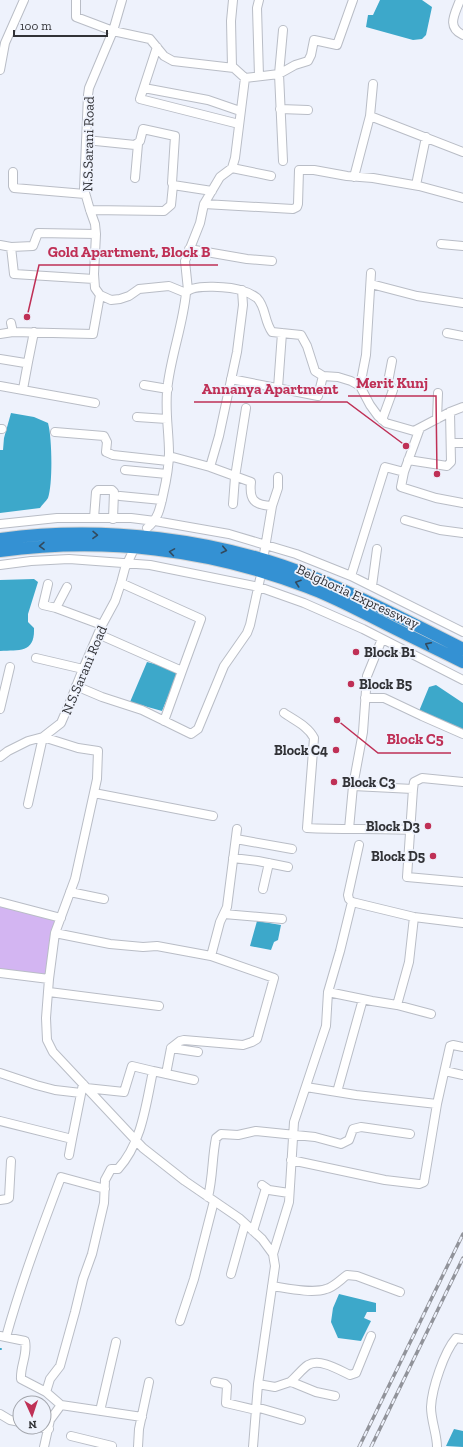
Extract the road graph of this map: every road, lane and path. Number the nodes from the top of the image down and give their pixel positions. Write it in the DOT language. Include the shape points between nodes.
graph roads {
  1 [pos="24,0"];
  2 [pos="76,0"];
  3 [pos="122,0"];
  4 [pos="233,0"];
  5 [pos="259,0"];
  6 [pos="353,0"];
  7 [pos="460,0"];
  8 [pos="463,0"];
  9 [pos="283,30"];
  10 [pos="113,31"];
  11 [pos="463,35"];
  12 [pos="3,43"];
  13 [pos="157,47"];
  14 [pos="232,67"];
  15 [pos="0,70"];
  16 [pos="279,74"];
  17 [pos="259,76"];
  18 [pos="245,78"];
  19 [pos="373,84"];
  20 [pos="144,88"];
  21 [pos="280,108"];
  22 [pos="308,110"];
  23 [pos="240,111"];
  24 [pos="370,116"];
  25 [pos="239,124"];
  26 [pos="426,136"];
  27 [pos="86,140"];
  28 [pos="138,144"];
  29 [pos="463,152"];
  30 [pos="283,161"];
  31 [pos="232,168"];
  32 [pos="13,172"];
  33 [pos="271,176"];
  34 [pos="354,176"];
  35 [pos="135,178"];
  36 [pos="416,185"];
  37 [pos="174,186"];
  38 [pos="212,191"];
  39 [pos="85,194"];
  40 [pos="463,198"];
  41 [pos="204,204"];
  42 [pos="90,210"];
  43 [pos="96,234"];
  44 [pos="440,244"];
  45 [pos="0,245"];
  46 [pos="463,246"];
  47 [pos="11,247"];
  48 [pos="189,249"];
  49 [pos="272,261"];
  50 [pos="371,273"];
  51 [pos="94,279"];
  52 [pos="371,284"];
  53 [pos="242,290"];
  54 [pos="187,291"];
  55 [pos="100,295"];
  56 [pos="463,303"];
  57 [pos="34,332"];
  58 [pos="282,333"];
  59 [pos="447,333"];
  60 [pos="0,334"];
  61 [pos="463,336"];
  62 [pos="0,359"];
  63 [pos="392,361"];
  64 [pos="28,362"];
  65 [pos="323,376"];
  66 [pos="230,378"];
  67 [pos="144,385"];
  68 [pos="0,386"];
  69 [pos="360,386"];
  70 [pos="278,388"];
  71 [pos="23,389"];
  72 [pos="168,389"];
  73 [pos="438,393"];
  74 [pos="95,403"];
  75 [pos="463,407"];
  76 [pos="246,408"];
  77 [pos="450,412"];
  78 [pos="137,417"];
  79 [pos="167,419"];
  80 [pos="437,419"];
  81 [pos="382,420"];
  82 [pos="420,428"];
  83 [pos="56,432"];
  84 [pos="451,443"];
  85 [pos="463,443"];
  86 [pos="169,458"];
  87 [pos="408,460"];
  88 [pos="210,467"];
  89 [pos="125,470"];
  90 [pos="404,472"];
  91 [pos="167,474"];
  92 [pos="235,476"];
  93 [pos="278,477"];
  94 [pos="120,496"];
  95 [pos="162,500"];
  96 [pos="233,504"];
  97 [pos="463,504"];
  98 [pos="272,506"];
  99 [pos="94,518"];
  100 [pos="113,519"];
  101 [pos="405,520"];
  102 [pos="155,521"];
  103 [pos="0,524"];
  104 [pos="147,528"];
  105 [pos="463,533"];
  106 [pos="0,539"];
  107 [pos="266,544"];
  108 [pos="377,549"];
  109 [pos="0,551"];
  110 [pos="133,551"];
  111 [pos="264,554"];
  112 [pos="127,563"];
  113 [pos="0,565"];
  114 [pos="351,576"];
  115 [pos="260,579"];
  116 [pos="122,583"];
  117 [pos="48,584"];
  118 [pos="372,586"];
  119 [pos="67,587"];
  120 [pos="259,587"];
  121 [pos="56,608"];
  122 [pos="102,625"];
  123 [pos="463,632"];
  124 [pos="98,634"];
  125 [pos="382,639"];
  126 [pos="463,650"];
  127 [pos="36,658"];
  128 [pos="463,662"];
  129 [pos="10,667"];
  130 [pos="83,669"];
  131 [pos="182,671"];
  132 [pos="463,680"];
  133 [pos="76,686"];
  134 [pos="2,693"];
  135 [pos="365,698"];
  136 [pos="0,709"];
  137 [pos="284,713"];
  138 [pos="164,721"];
  139 [pos="463,734"];
  140 [pos="43,737"];
  141 [pos="0,758"];
  142 [pos="463,782"];
  143 [pos="353,786"];
  144 [pos="413,789"];
  145 [pos="94,793"];
  146 [pos="28,804"];
  147 [pos="213,816"];
  148 [pos="237,829"];
  149 [pos="349,829"];
  150 [pos="411,830"];
  151 [pos="236,839"];
  152 [pos="359,845"];
  153 [pos="292,849"];
  154 [pos="233,858"];
  155 [pos="269,863"];
  156 [pos="288,867"];
  157 [pos="463,882"];
  158 [pos="263,889"];
  159 [pos="70,892"];
  160 [pos="104,899"];
  161 [pos="0,902"];
  162 [pos="352,902"];
  163 [pos="224,914"];
  164 [pos="414,917"];
  165 [pos="61,918"];
  166 [pos="282,919"];
  167 [pos="463,923"];
  168 [pos="55,933"];
  169 [pos="211,956"];
  170 [pos="0,973"];
  171 [pos="49,979"];
  172 [pos="49,992"];
  173 [pos="328,992"];
  174 [pos="363,999"];
  175 [pos="397,1005"];
  176 [pos="159,1006"];
  177 [pos="431,1014"];
  178 [pos="463,1047"];
  179 [pos="171,1048"];
  180 [pos="198,1052"];
  181 [pos="153,1071"];
  182 [pos="445,1071"];
  183 [pos="0,1073"];
  184 [pos="166,1074"];
  185 [pos="463,1075"];
  186 [pos="194,1080"];
  187 [pos="306,1087"];
  188 [pos="83,1088"];
  189 [pos="337,1092"];
  190 [pos="437,1104"];
  191 [pos="0,1121"];
  192 [pos="410,1134"];
  193 [pos="293,1135"];
  194 [pos="72,1139"];
  195 [pos="136,1141"];
  196 [pos="69,1155"];
  197 [pos="291,1160"];
  198 [pos="12,1161"];
  199 [pos="105,1189"];
  200 [pos="290,1193"];
  201 [pos="211,1199"];
  202 [pos="0,1200"];
  203 [pos="245,1224"];
  204 [pos="253,1231"];
  205 [pos="274,1254"];
  206 [pos="231,1274"];
  207 [pos="272,1286"];
  208 [pos="400,1292"];
  209 [pos="180,1321"];
  210 [pos="3,1336"];
  211 [pos="371,1336"];
  212 [pos="463,1339"];
  213 [pos="116,1342"];
  214 [pos="149,1382"];
  215 [pos="215,1382"];
  216 [pos="290,1382"];
  217 [pos="258,1384"];
  218 [pos="46,1392"];
  219 [pos="335,1396"];
  220 [pos="61,1405"];
  221 [pos="256,1408"];
  222 [pos="100,1411"];
  223 [pos="0,1414"];
  224 [pos="52,1417"];
  225 [pos="142,1417"];
  226 [pos="12,1420"];
  227 [pos="301,1420"];
  228 [pos="48,1435"];
  229 [pos="71,1436"];
  230 [pos="44,1447"];
  231 [pos="113,1447"];
  232 [pos="138,1447"];
  233 [pos="253,1447"];
  234 [pos="437,1447"];
  1 -- 12 [label="street"];
  2 -- 10 [label="street" via="76,17"];
  3 -- 10 [label="street, N.S.Sarani Road"];
  4 -- 14 [label="street"];
  5 -- 17 [label="street"];
  6 -- 16 [label="street" via="337,45 314,40 312,55 308,61"];
  7 -- 8 [label="street"];
  7 -- 11 [label="street" via="453,17 453,26"];
  9 -- 16 [label="street"];
  10 -- 13 [label="street" via="150,39"];
  10 -- 27 [label="street, N.S.Sarani Road" via="89,88"];
  12 -- 15 [label="street"];
  13 -- 14 [label="street" via="164,56 173,61"];
  13 -- 20 [label="street"];
  14 -- 18 [label="street"];
  16 -- 17 [label="street"];
  16 -- 21 [label="street"];
  17 -- 18 [label="street"];
  18 -- 23 [label="street"];
  19 -- 24 [label="street"];
  20 -- 23 [label="street" via="208,100"];
  20 -- 25 [label="street" via="140,99"];
  21 -- 22 [label="street"];
  21 -- 30 [label="street"];
  23 -- 25 [label="street"];
  24 -- 26 [label="street"];
  24 -- 34 [label="street"];
  25 -- 31 [label="street"];
  26 -- 29 [label="street"];
  26 -- 36 [label="street"];
  27 -- 28 [label="street"];
  27 -- 39 [label="street, N.S.Sarani Road"];
  28 -- 35 [label="street"];
  28 -- 37 [label="street" via="143,129 175,136 172,184"];
  31 -- 33 [label="street"];
  31 -- 38 [label="street" via="220,177"];
  32 -- 39 [label="street" via="14,188"];
  34 -- 36 [label="street"];
  34 -- 41 [label="street" via="299,170 298,204 293,209"];
  36 -- 40 [label="street"];
  37 -- 38 [label="street"];
  37 -- 42 [label="street" via="171,205 164,211"];
  38 -- 41 [label="street"];
  39 -- 42 [label="street, N.S.Sarani Road"];
  41 -- 48 [label="street" via="200,223"];
  42 -- 43 [label="street, N.S.Sarani Road"];
  43 -- 47 [label="street" via="38,233 33,246"];
  43 -- 51 [label="street, N.S.Sarani Road"];
  44 -- 46 [label="street"];
  45 -- 47 [label="street"];
  47 -- 51 [label="street" via="14,274"];
  48 -- 49 [label="street"];
  48 -- 54 [label="street" via="185,261"];
  50 -- 52 [label="street"];
  51 -- 55 [label="street, N.S.Sarani Road" via="95,288"];
  52 -- 56 [label="street" via="417,296"];
  52 -- 69 [label="street" via="366,355"];
  53 -- 54 [label="street" via="197,287"];
  53 -- 58 [label="street" via="262,304 267,325 272,332"];
  53 -- 66 [label="street" via="241,324"];
  54 -- 55 [label="street" via="169,286 139,289 120,299 111,300"];
  54 -- 72 [label="street"];
  55 -- 57 [label="street" via="92,334"];
  57 -- 60 [label="street" via="12,328"];
  57 -- 64 [label="street"];
  58 -- 65 [label="street" via="301,335 315,371"];
  58 -- 70 [label="street"];
  59 -- 61 [label="street"];
  62 -- 64 [label="street"];
  63 -- 81 [label="street" via="388,382 393,390"];
  64 -- 71 [label="street"];
  65 -- 69 [label="street" via="338,377"];
  65 -- 70 [label="street" via="318,396"];
  66 -- 70 [label="street"];
  66 -- 88 [label="street"];
  67 -- 72 [label="street"];
  68 -- 71 [label="street"];
  69 -- 81 [label="street"];
  71 -- 74 [label="street"];
  72 -- 79 [label="street"];
  73 -- 80 [label="street"];
  75 -- 77 [label="street"];
  76 -- 92 [label="street"];
  77 -- 80 [label="street"];
  77 -- 84 [label="street"];
  78 -- 79 [label="street"];
  79 -- 86 [label="street"];
  80 -- 82 [label="street"];
  81 -- 82 [label="street" via="414,431"];
  82 -- 87 [label="street"];
  83 -- 86 [label="street" via="104,436 107,442 106,452 113,455"];
  84 -- 85 [label="street"];
  84 -- 87 [label="street" via="451,462 447,466"];
  86 -- 88 [label="street"];
  86 -- 91 [label="street"];
  87 -- 90 [label="street"];
  88 -- 92 [label="street"];
  89 -- 91 [label="street"];
  90 -- 97 [label="street" via="401,487"];
  90 -- 114 [label="street" via="385,467"];
  91 -- 95 [label="street"];
  92 -- 96 [label="street"];
  92 -- 98 [label="street" via="251,482 249,494 254,501 263,506"];
  93 -- 98 [label="street" via="278,488"];
  94 -- 95 [label="street"];
  95 -- 102 [label="street"];
  98 -- 107 [label="street"];
  99 -- 100 [label="street"];
  99 -- 100 [label="street" via="96,492 112,490"];
  99 -- 103 [label="street" via="32,519"];
  100 -- 102 [label="street"];
  101 -- 105 [label="street" via="440,530"];
  102 -- 104 [label="street"];
  102 -- 107 [label="street" via="229,534"];
  106 -- 126 [label="highway, Belghoria Expressway, one-way" via="27,535 70,534 137,536 235,552 313,577"];
  107 -- 111 [label="street"];
  107 -- 114 [label="street"];
  108 -- 118 [label="street"];
  128 -- 109 [label="highway, Belghoria Expressway, one-way" via="308,587 239,565 193,555 131,547 35,546"];
  110 -- 112 [label="street, N.S.Sarani Road"];
  112 -- 113 [label="street" via="69,559"];
  112 -- 116 [label="street, N.S.Sarani Road"];
  112 -- 120 [label="street" via="176,569"];
  114 -- 118 [label="street"];
  115 -- 120 [label="street"];
  116 -- 122 [label="street, N.S.Sarani Road"];
  116 -- 131 [label="street" via="201,619"];
  117 -- 121 [label="street" via="43,605"];
  118 -- 123 [label="street"];
  119 -- 121 [label="street"];
  120 -- 125 [label="street" via="304,603"];
  120 -- 138 [label="street" via="250,625 224,666 198,729 191,734"];
  121 -- 122 [label="street"];
  122 -- 124 [label="street, N.S.Sarani Road"];
  124 -- 130 [label="street, N.S.Sarani Road"];
  124 -- 131 [label="street"];
  125 -- 132 [label="street"];
  125 -- 135 [label="street" via="367,676"];
  127 -- 130 [label="street"];
  129 -- 134 [label="street"];
  130 -- 133 [label="street, N.S.Sarani Road"];
  131 -- 138 [label="street"];
  133 -- 138 [label="street" via="142,710"];
  133 -- 140 [label="street, N.S.Sarani Road" via="61,723"];
  134 -- 136 [label="street"];
  135 -- 139 [label="street" via="384,698"];
  135 -- 143 [label="street" via="363,732"];
  137 -- 149 [label="street" via="303,726 314,738 307,828"];
  140 -- 141 [label="street, N.S.Sarani Road" via="8,751"];
  140 -- 145 [label="street" via="78,748 98,751"];
  140 -- 146 [label="street"];
  142 -- 144 [label="street" via="422,778 414,782"];
  143 -- 144 [label="street"];
  143 -- 149 [label="street"];
  144 -- 150 [label="street"];
  145 -- 147 [label="street"];
  145 -- 159 [label="street"];
  148 -- 151 [label="street"];
  149 -- 150 [label="street"];
  150 -- 157 [label="street" via="407,877"];
  151 -- 153 [label="street"];
  151 -- 154 [label="street"];
  152 -- 162 [label="street" via="348,895"];
  154 -- 155 [label="street"];
  154 -- 163 [label="street"];
  155 -- 156 [label="street"];
  155 -- 158 [label="street"];
  159 -- 160 [label="street"];
  159 -- 165 [label="street"];
  161 -- 165 [label="street"];
  162 -- 164 [label="street"];
  162 -- 173 [label="street"];
  163 -- 166 [label="street"];
  163 -- 169 [label="street"];
  164 -- 167 [label="street"];
  164 -- 175 [label="street" via="409,962"];
  165 -- 168 [label="street"];
  168 -- 169 [label="street" via="110,944 157,946"];
  168 -- 171 [label="street"];
  169 -- 179 [label="street" via="274,978 257,1039 243,1045 184,1040"];
  170 -- 171 [label="street"];
  171 -- 172 [label="street"];
  172 -- 176 [label="street"];
  172 -- 188 [label="street" via="46,1040"];
  173 -- 174 [label="street"];
  173 -- 187 [label="street" via="326,1026"];
  174 -- 175 [label="street"];
  174 -- 189 [label="street"];
  175 -- 177 [label="street"];
  178 -- 182 [label="street" via="450,1046"];
  179 -- 180 [label="street"];
  179 -- 184 [label="street"];
  181 -- 184 [label="street"];
  181 -- 188 [label="street" via="132,1066 124,1092"];
  181 -- 195 [label="street"];
  182 -- 185 [label="street"];
  182 -- 190 [label="street"];
  183 -- 188 [label="street" via="55,1090"];
  184 -- 186 [label="street"];
  187 -- 189 [label="street"];
  187 -- 193 [label="street" via="294,1122"];
  188 -- 194 [label="street"];
  188 -- 195 [label="street"];
  189 -- 190 [label="street"];
  190 -- 197 [label="street" via="422,1183 385,1180"];
  191 -- 194 [label="street"];
  192 -- 193 [label="street" via="361,1127 354,1129 349,1140 341,1144 315,1137"];
  193 -- 197 [label="street"];
  193 -- 201 [label="street" via="256,1131 238,1135 221,1134 216,1138 213,1151"];
  194 -- 196 [label="street"];
  195 -- 199 [label="street" via="118,1169 111,1169 105,1180"];
  195 -- 201 [label="street"];
  197 -- 200 [label="street"];
  198 -- 202 [label="street" via="9,1198"];
  199 -- 210 [label="street" via="60,1177"];
  199 -- 218 [label="street" via="92,1254 83,1279 76,1312 60,1366 50,1379"];
  200 -- 204 [label="street" via="264,1187"];
  200 -- 205 [label="street"];
  201 -- 203 [label="street"];
  201 -- 209 [label="street" via="194,1279"];
  203 -- 204 [label="street"];
  203 -- 206 [label="street"];
  204 -- 205 [label="street"];
  205 -- 207 [label="street"];
  207 -- 208 [label="street" via="322,1291 347,1275 357,1276"];
  207 -- 217 [label="street"];
  210 -- 218 [label="street" via="25,1341 27,1348 20,1379"];
  211 -- 216 [label="street" via="353,1375 314,1363 308,1365"];
  212 -- 234 [label="street" via="456,1338 449,1346 441,1364 431,1407"];
  213 -- 222 [label="street"];
  214 -- 225 [label="street"];
  215 -- 221 [label="street" via="227,1385 226,1403"];
  216 -- 217 [label="street" via="275,1387"];
  216 -- 219 [label="street"];
  217 -- 221 [label="street"];
  218 -- 220 [label="street"];
  220 -- 222 [label="street"];
  220 -- 224 [label="street"];
  221 -- 227 [label="street"];
  221 -- 233 [label="street"];
  222 -- 225 [label="street"];
  223 -- 226 [label="street"];
  225 -- 232 [label="street"];
  228 -- 230 [label="street"];
  229 -- 231 [label="street"];
}
